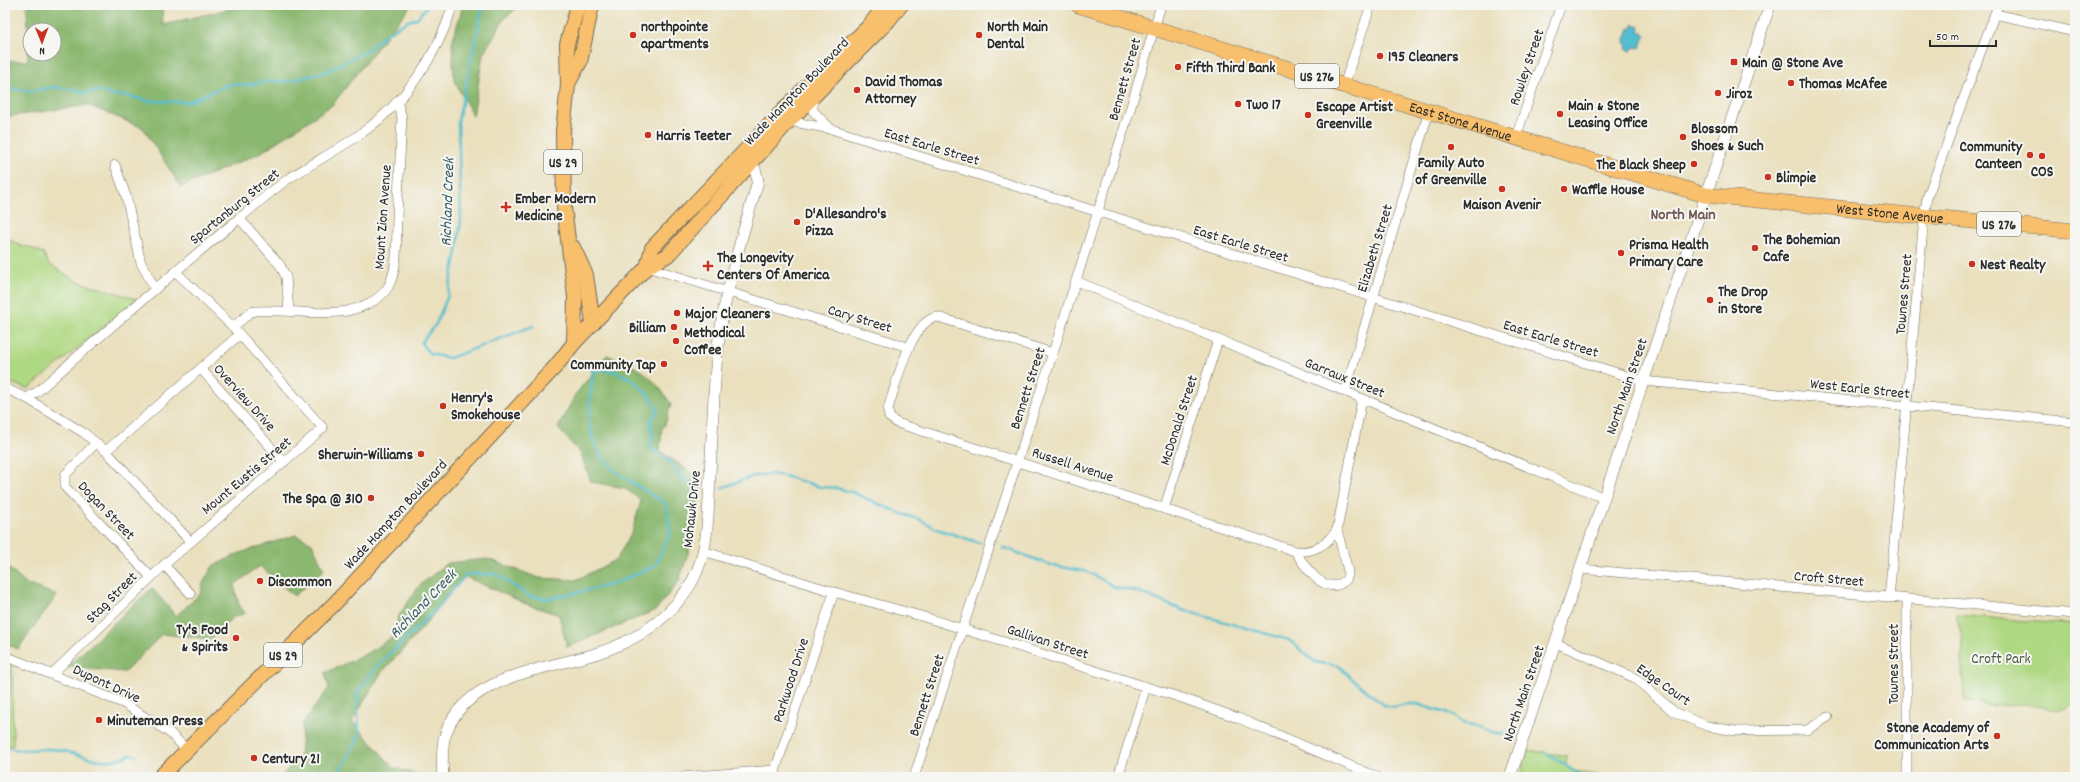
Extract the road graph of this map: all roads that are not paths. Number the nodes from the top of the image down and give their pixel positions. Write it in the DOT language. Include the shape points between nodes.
graph roads {
  1 [pos="453,5"];
  2 [pos="578,5"];
  3 [pos="584,5"];
  4 [pos="592,5"];
  5 [pos="886,5"];
  6 [pos="901,5"];
  7 [pos="1078,5"];
  8 [pos="1161,5"];
  9 [pos="1371,5"];
  10 [pos="1561,5"];
  11 [pos="1770,5"];
  12 [pos="1996,9"];
  13 [pos="1153,27"];
  14 [pos="2075,32"];
  15 [pos="583,48"];
  16 [pos="568,85"];
  17 [pos="1344,85"];
  18 [pos="813,96"];
  19 [pos="397,101"];
  20 [pos="1429,111"];
  21 [pos="789,120"];
  22 [pos="831,129"];
  23 [pos="1516,137"];
  24 [pos="746,158"];
  25 [pos="115,165"];
  26 [pos="1705,195"];
  27 [pos="1098,213"];
  28 [pos="1924,217"];
  29 [pos="239,218"];
  30 [pos="2075,231"];
  31 [pos="569,240"];
  32 [pos="647,267"];
  33 [pos="176,272"];
  34 [pos="1076,281"];
  35 [pos="155,289"];
  36 [pos="726,293"];
  37 [pos="1373,298"];
  38 [pos="289,311"];
  39 [pos="593,323"];
  40 [pos="232,327"];
  41 [pos="239,335"];
  42 [pos="1218,340"];
  43 [pos="574,344"];
  44 [pos="908,347"];
  45 [pos="1053,353"];
  46 [pos="201,369"];
  47 [pos="1643,381"];
  48 [pos="5,388"];
  49 [pos="1345,392"];
  50 [pos="26,398"];
  51 [pos="1362,399"];
  52 [pos="1907,407"];
  53 [pos="2075,422"];
  54 [pos="96,444"];
  55 [pos="106,451"];
  56 [pos="1018,460"];
  57 [pos="284,462"];
  58 [pos="1604,498"];
  59 [pos="1164,509"];
  60 [pos="1337,530"];
  61 [pos="190,541"];
  62 [pos="703,551"];
  63 [pos="1295,551"];
  64 [pos="164,565"];
  65 [pos="1581,569"];
  66 [pos="152,577"];
  67 [pos="834,592"];
  68 [pos="191,594"];
  69 [pos="1889,598"];
  70 [pos="1907,600"];
  71 [pos="2075,614"];
  72 [pos="962,629"];
  73 [pos="1556,643"];
  74 [pos="5,656"];
  75 [pos="52,674"];
  76 [pos="1146,687"];
  77 [pos="1828,717"];
  78 [pos="188,750"];
  79 [pos="775,773"];
  80 [pos="160,777"];
  81 [pos="443,777"];
  82 [pos="680,777"];
  83 [pos="914,777"];
  84 [pos="1118,777"];
  85 [pos="1377,777"];
  86 [pos="1510,777"];
  87 [pos="1907,777"];
  1 -- 19 [label="street, Spartanburg Street" via="430,58 406,93"];
  2 -- 16 [label="main road, US 29" via="567,44"];
  3 -- 15 [label="main road" via="576,37 576,44"];
  4 -- 15 [label="main road, US 29"];
  5 -- 24 [label="main road, Wade Hampton Boulevard" via="867,28 800,93"];
  6 -- 18 [label="main road, Wade Hampton Boulevard"];
  7 -- 13 [label="highway, East Stone Avenue / US 276"];
  8 -- 13 [label="street, Bennett Street"];
  9 -- 17 [label="street"];
  10 -- 23 [label="street, Rowley Street"];
  11 -- 26 [label="street, North Main Street"];
  12 -- 14 [label="street"];
  12 -- 28 [label="street, Townes Street" via="1927,198"];
  13 -- 17 [label="highway, East Stone Avenue / US 276"];
  13 -- 27 [label="street, Bennett Street"];
  15 -- 16 [label="main road, US 29" via="580,62"];
  16 -- 31 [label="main road, US 29" via="563,131 563,173 564,207"];
  17 -- 20 [label="highway, East Stone Avenue / US 276"];
  18 -- 21 [label="main road, Wade Hampton Boulevard"];
  18 -- 22 [label="street, East Earle Street" via="813,111"];
  19 -- 29 [label="street, Spartanburg Street" via="360,134 287,180"];
  19 -- 38 [label="street, Mount Zion Avenue" via="402,118 396,251 394,272 388,288 368,304 354,309 333,312"];
  20 -- 23 [label="highway, East Stone Avenue / US 276"];
  20 -- 37 [label="street, Elizabeth Street"];
  21 -- 22 [label="street, East Earle Street"];
  21 -- 24 [label="main road, Wade Hampton Boulevard"];
  22 -- 27 [label="street, East Earle Street"];
  23 -- 26 [label="highway, East Stone Avenue / US 276"];
  24 -- 32 [label="main road, Wade Hampton Boulevard" via="668,255"];
  24 -- 36 [label="street, Mohawk Drive" via="755,169 758,181"];
  25 -- 35 [label="street" via="126,196 141,263"];
  26 -- 28 [label="highway, West Stone Avenue / US 276"];
  26 -- 47 [label="street, North Main Street"];
  27 -- 34 [label="street, Bennett Street"];
  27 -- 37 [label="street, East Earle Street"];
  28 -- 30 [label="highway, West Stone Avenue / US 276"];
  28 -- 52 [label="street, Townes Street"];
  29 -- 33 [label="street, Spartanburg Street"];
  29 -- 38 [label="street" via="280,266 286,277"];
  31 -- 39 [label="main road, US 29" via="586,275"];
  31 -- 43 [label="main road, US 29" via="575,297"];
  32 -- 36 [label="street, Cary Street"];
  32 -- 39 [label="main road, Wade Hampton Boulevard"];
  33 -- 35 [label="street, Spartanburg Street"];
  33 -- 40 [label="street, Mount Eustis Street"];
  34 -- 42 [label="street, Garraux Street"];
  34 -- 45 [label="street, Bennett Street"];
  35 -- 50 [label="street, Spartanburg Street" via="37,392"];
  36 -- 44 [label="street, Cary Street"];
  36 -- 62 [label="street, Mohawk Drive" via="718,354 708,515"];
  37 -- 47 [label="street, East Earle Street"];
  37 -- 49 [label="street, Elizabeth Street"];
  38 -- 40 [label="street, Mount Zion Avenue" via="251,312"];
  39 -- 43 [label="main road, Wade Hampton Boulevard"];
  40 -- 41 [label="street, Mount Eustis Street"];
  41 -- 46 [label="street"];
  41 -- 57 [label="street, Mount Eustis Street" via="323,428"];
  42 -- 49 [label="street, Garraux Street"];
  42 -- 59 [label="street, McDonald Street"];
  43 -- 78 [label="main road, Wade Hampton Boulevard / US 29" via="334,603"];
  44 -- 45 [label="street, Cary Street" via="927,321 932,317 938,317"];
  44 -- 56 [label="street, Russell Avenue" via="888,409 889,417 897,423"];
  45 -- 56 [label="street, Bennett Street"];
  46 -- 55 [label="street"];
  46 -- 57 [label="street, Overview Drive"];
  47 -- 52 [label="street, West Earle Street"];
  47 -- 58 [label="street, North Main Street"];
  48 -- 50 [label="street"];
  49 -- 51 [label="street, Garraux Street"];
  50 -- 54 [label="street" via="84,433"];
  51 -- 58 [label="street, Garraux Street"];
  51 -- 60 [label="street"];
  52 -- 53 [label="street, West Earle Street"];
  52 -- 69 [label="street, Townes Street"];
  54 -- 55 [label="street"];
  54 -- 66 [label="street, Dogan Street" via="65,475 65,487"];
  55 -- 61 [label="street"];
  56 -- 59 [label="street, Russell Avenue"];
  56 -- 72 [label="street, Bennett Street"];
  57 -- 61 [label="street, Mount Eustis Street"];
  58 -- 65 [label="street, North Main Street"];
  59 -- 63 [label="street, Russell Avenue"];
  60 -- 63 [label="street, Russell Avenue" via="1316,549"];
  60 -- 63 [label="street" via="1348,574 1341,584 1330,585 1315,577"];
  61 -- 64 [label="street, Stag Street"];
  62 -- 67 [label="street, Gallivan Street"];
  62 -- 81 [label="street, Mohawk Drive" via="686,592 666,615 634,638 598,653 506,680 470,698 454,717 444,740"];
  64 -- 66 [label="street, Stag Street"];
  64 -- 68 [label="street"];
  65 -- 69 [label="street, Croft Street"];
  65 -- 73 [label="street, North Main Street"];
  66 -- 75 [label="street, Stag Street"];
  67 -- 72 [label="street, Gallivan Street"];
  67 -- 79 [label="street, Parkwood Drive"];
  69 -- 70 [label="street, Croft Street"];
  70 -- 71 [label="street, Croft Street"];
  70 -- 87 [label="street, Townes Street"];
  72 -- 76 [label="street, Gallivan Street"];
  72 -- 83 [label="street, Bennett Street"];
  73 -- 77 [label="street, Edge Court" via="1635,678 1674,712 1707,726 1735,732 1807,730"];
  73 -- 86 [label="street, North Main Street"];
  74 -- 75 [label="street, Dupont Drive"];
  75 -- 78 [label="street, Dupont Drive" via="123,703 170,733"];
  76 -- 84 [label="street"];
  76 -- 85 [label="street, Gallivan Street" via="1238,718"];
  78 -- 80 [label="main road, Wade Hampton Boulevard / US 29"];
  79 -- 82 [label="street"];
}
